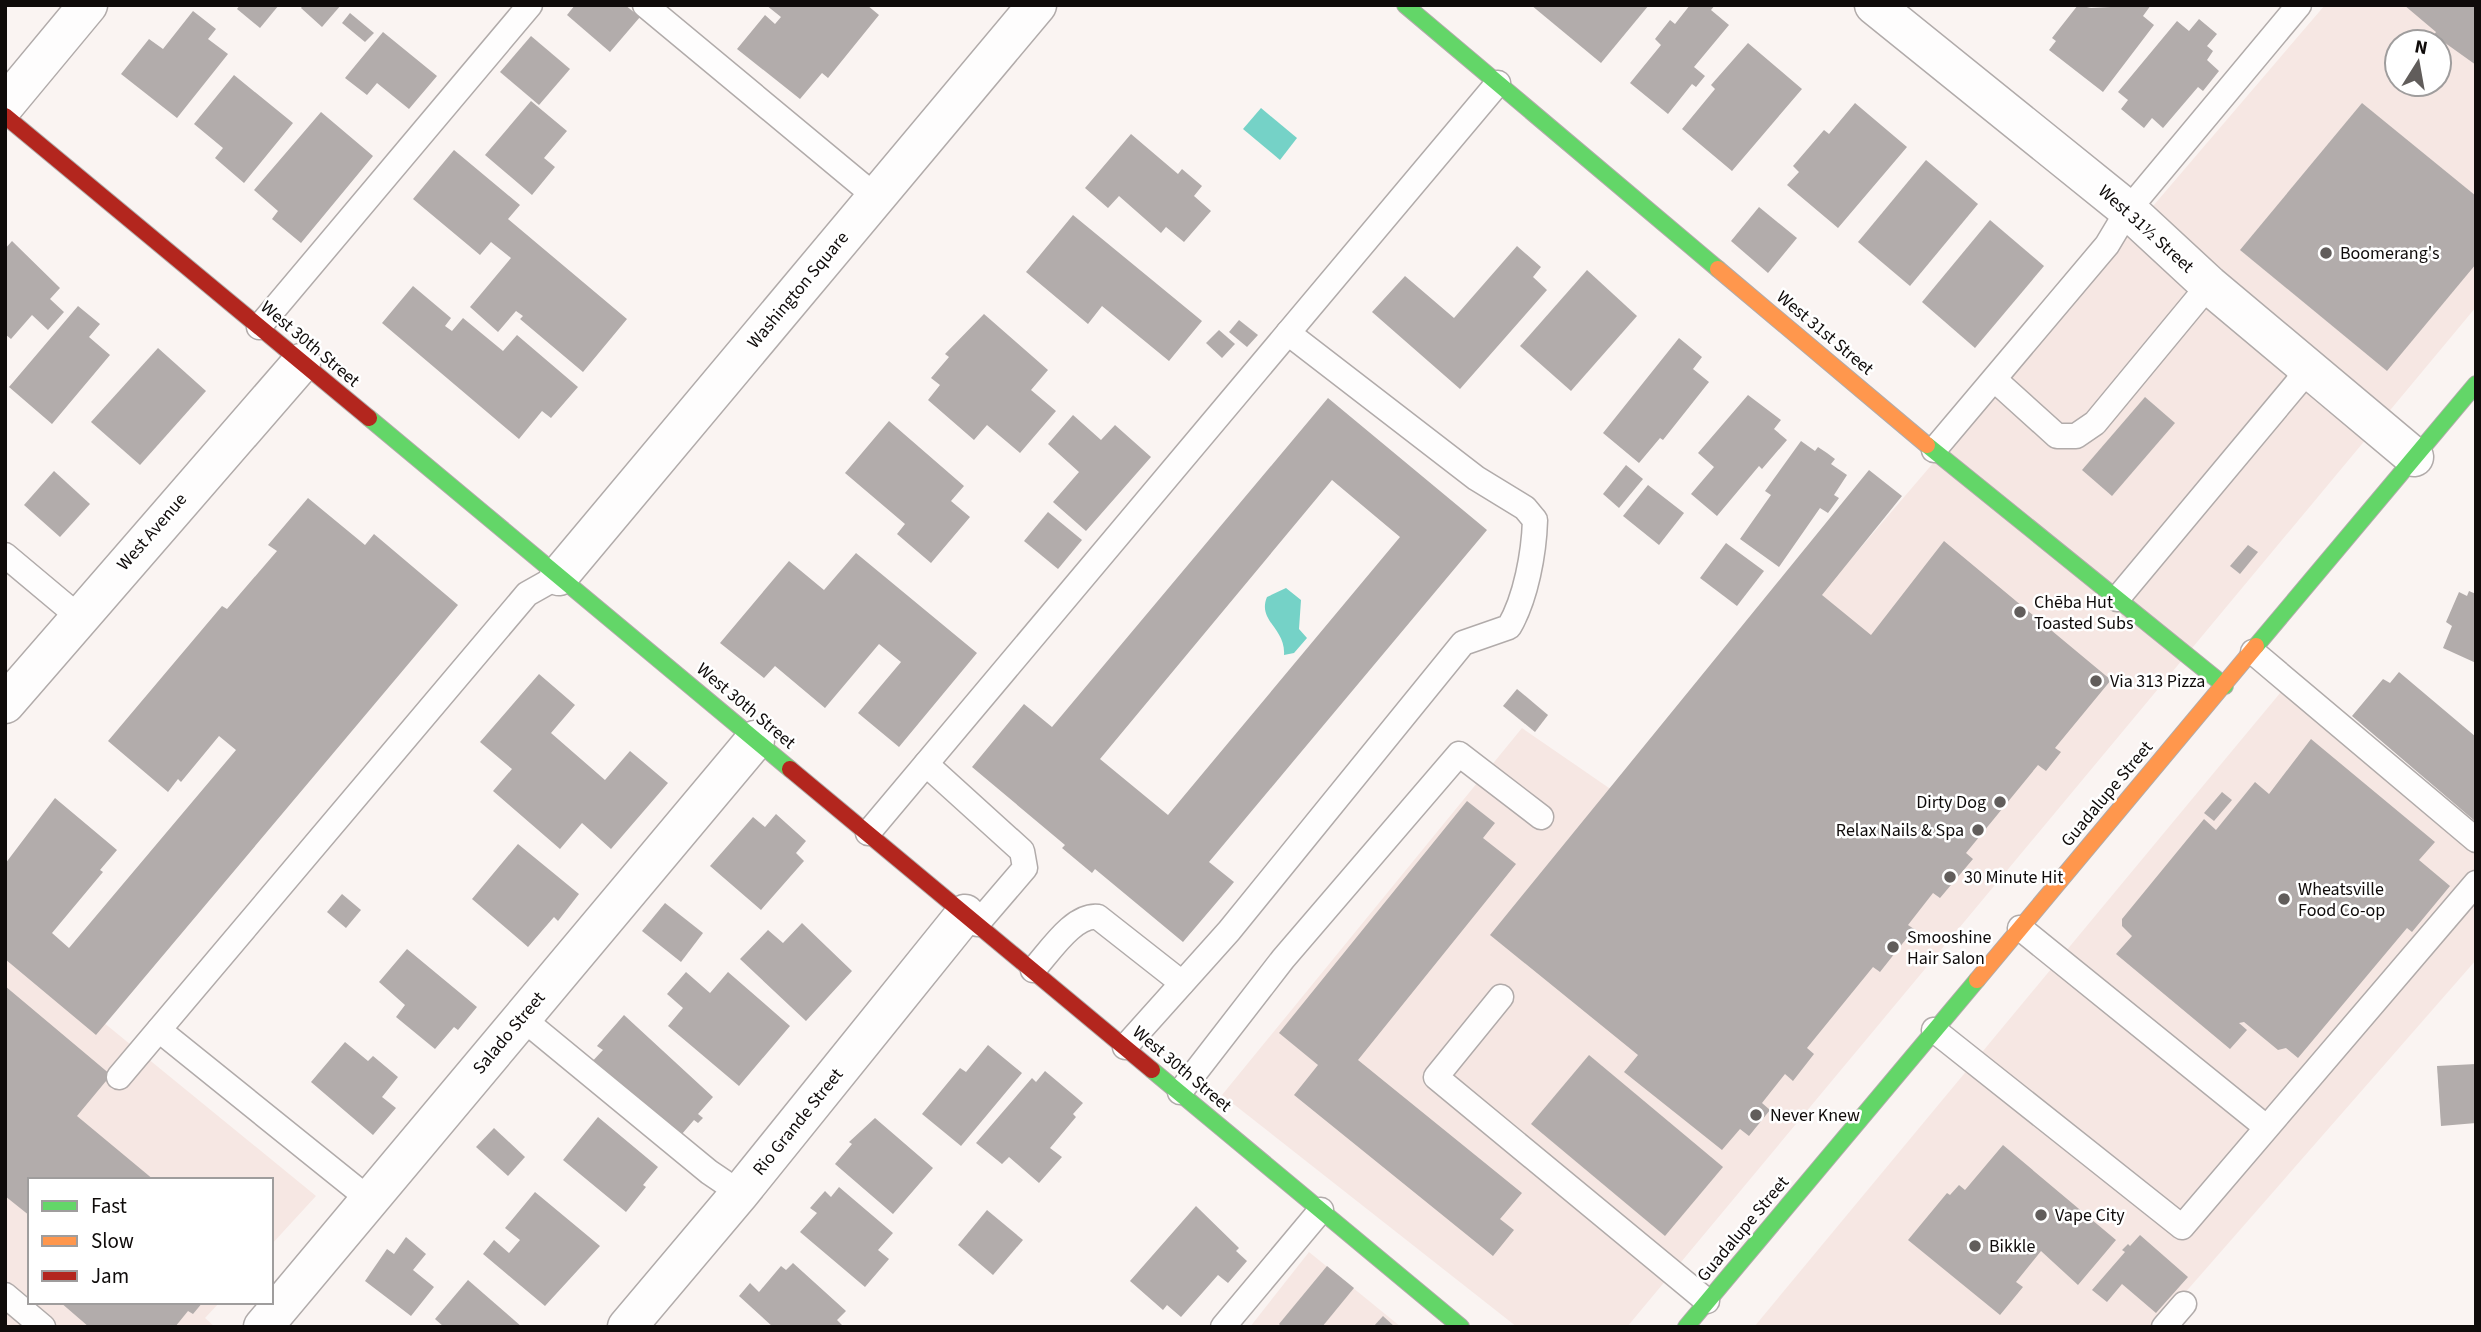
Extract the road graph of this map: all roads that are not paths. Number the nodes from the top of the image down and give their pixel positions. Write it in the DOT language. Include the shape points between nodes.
graph roads {
  1 [pos="88,5"];
  2 [pos="530,5"];
  3 [pos="645,5"];
  4 [pos="1037,5"];
  5 [pos="1405,5"];
  6 [pos="1874,5"];
  7 [pos="2299,5"];
  8 [pos="1498,83"];
  9 [pos="5,105"];
  10 [pos="5,116"];
  11 [pos="876,197"];
  12 [pos="2128,211"];
  13 [pos="2209,285"];
  14 [pos="259,327"];
  15 [pos="1288,333"];
  16 [pos="301,363"];
  17 [pos="2309,369"];
  18 [pos="1995,380"];
  19 [pos="2476,384"];
  20 [pos="1934,450"];
  21 [pos="2414,457"];
  22 [pos="5,555"];
  23 [pos="559,576"];
  24 [pos="2117,599"];
  25 [pos="79,617"];
  26 [pos="2253,652"];
  27 [pos="2225,686"];
  28 [pos="5,704"];
  29 [pos="755,740"];
  30 [pos="926,764"];
  31 [pos="1541,817"];
  32 [pos="868,833"];
  33 [pos="2476,840"];
  34 [pos="2476,883"];
  35 [pos="971,919"];
  36 [pos="2020,928"];
  37 [pos="1033,970"];
  38 [pos="1182,983"];
  39 [pos="1501,997"];
  40 [pos="522,1017"];
  41 [pos="159,1030"];
  42 [pos="1934,1030"];
  43 [pos="1125,1046"];
  44 [pos="119,1077"];
  45 [pos="1180,1092"];
  46 [pos="2266,1127"];
  47 [pos="740,1193"];
  48 [pos="370,1200"];
  49 [pos="1321,1210"];
  50 [pos="5,1294"];
  51 [pos="1707,1301"];
  52 [pos="2184,1304"];
  53 [pos="633,1325"];
  54 [pos="43,1327"];
  55 [pos="263,1327"];
  56 [pos="1223,1327"];
  57 [pos="1461,1327"];
  58 [pos="1686,1327"];
  59 [pos="2164,1327"];
  1 -- 9 [label="street"];
  2 -- 14 [label="lane"];
  3 -- 11 [label="lane"];
  4 -- 11 [label="street, Washington Square"];
  5 -- 8 [label="street, West 31st Street"];
  6 -- 12 [label="street, West 31½ Street"];
  7 -- 12 [label="lane"];
  8 -- 15 [label="lane"];
  8 -- 20 [label="street, West 31st Street"];
  10 -- 14 [label="street, West 30th Street"];
  11 -- 23 [label="street, Washington Square"];
  12 -- 13 [label="street, West 31½ Street"];
  12 -- 18 [label="lane" via="2107,245"];
  13 -- 17 [label="street, West 31½ Street"];
  13 -- 18 [label="lane" via="2095,423 2076,436 2057,436"];
  14 -- 16 [label="street, West 30th Street"];
  15 -- 30 [label="lane"];
  15 -- 38 [label="lane" via="1476,478 1525,508 1535,520 1535,535 1518,613 1509,627 1463,643"];
  16 -- 23 [label="street, West 30th Street"];
  16 -- 25 [label="street, West Avenue"];
  17 -- 21 [label="street, West 31½ Street"];
  17 -- 24 [label="lane"];
  18 -- 20 [label="lane"];
  19 -- 21 [label="street, Guadalupe Street"];
  20 -- 24 [label="street, West 31st Street"];
  21 -- 26 [label="street, Guadalupe Street"];
  22 -- 25 [label="lane"];
  23 -- 29 [label="street, West 30th Street"];
  23 -- 41 [label="lane" via="527,594"];
  24 -- 27 [label="street, West 31st Street"];
  25 -- 28 [label="street, West Avenue"];
  26 -- 27 [label="street, Guadalupe Street"];
  26 -- 33 [label="lane"];
  27 -- 36 [label="street, Guadalupe Street"];
  29 -- 32 [label="street, West 30th Street"];
  29 -- 40 [label="street, Salado Street"];
  30 -- 32 [label="lane"];
  30 -- 35 [label="lane" via="1022,851 1025,869"];
  31 -- 45 [label="lane" via="1459,754 1283,959"];
  32 -- 35 [label="street, West 30th Street"];
  34 -- 46 [label="lane"];
  35 -- 37 [label="street, West 30th Street"];
  35 -- 47 [label="street, Rio Grande Street"];
  36 -- 42 [label="street, Guadalupe Street"];
  36 -- 46 [label="lane"];
  37 -- 38 [label="lane" via="1088,916 1098,917"];
  37 -- 43 [label="street, West 30th Street"];
  38 -- 43 [label="lane"];
  39 -- 51 [label="lane" via="1436,1077"];
  40 -- 47 [label="lane"];
  40 -- 48 [label="street, Salado Street"];
  41 -- 44 [label="lane"];
  41 -- 48 [label="lane"];
  42 -- 46 [label="lane" via="2182,1227"];
  42 -- 51 [label="street, Guadalupe Street"];
  43 -- 45 [label="street, West 30th Street"];
  45 -- 49 [label="street, West 30th Street"];
  47 -- 53 [label="street, Rio Grande Street"];
  48 -- 55 [label="street, Salado Street"];
  49 -- 56 [label="lane"];
  49 -- 57 [label="street, West 30th Street"];
  50 -- 54 [label="lane"];
  51 -- 58 [label="street, Guadalupe Street"];
  52 -- 59 [label="lane"];
}
